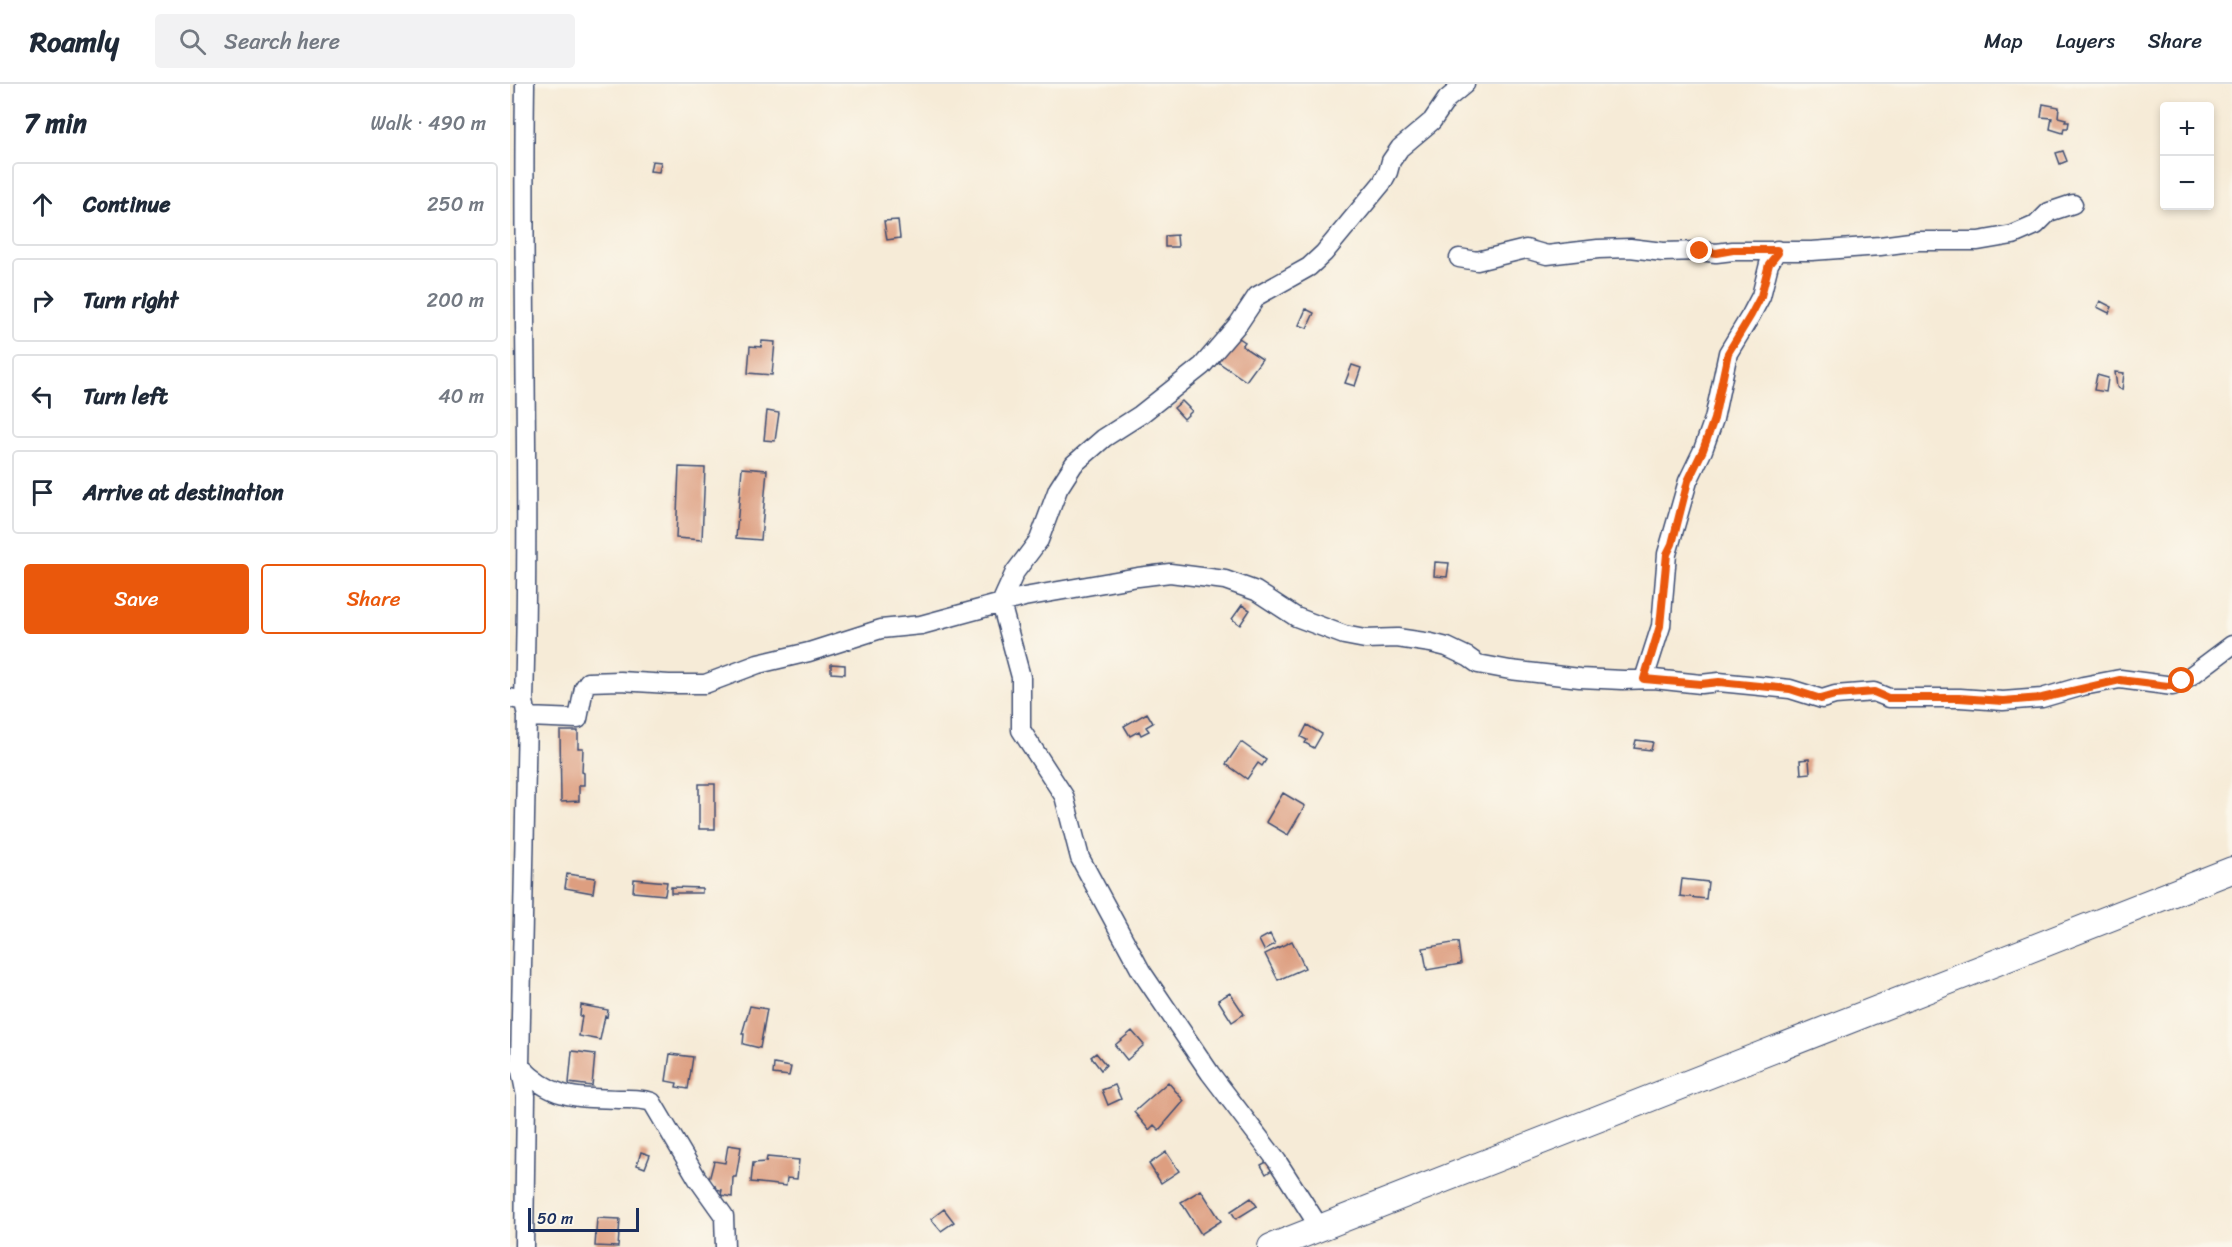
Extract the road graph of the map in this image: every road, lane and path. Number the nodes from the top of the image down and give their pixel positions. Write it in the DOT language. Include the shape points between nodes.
graph roads {
  1 [pos="525,84"];
  2 [pos="1465,84"];
  3 [pos="2073,204"];
  4 [pos="1777,250"];
  5 [pos="1459,258"];
  6 [pos="1001,603"];
  7 [pos="2232,645"];
  8 [pos="1644,679"];
  9 [pos="520,705"];
  10 [pos="2232,870"];
  11 [pos="520,1066"];
  12 [pos="1320,1228"];
  13 [pos="524,1247"];
  14 [pos="725,1247"];
  15 [pos="1271,1247"];
  1 -- 9 [label="street" via="528,578"];
  2 -- 6 [label="street" via="1400,148 1382,183 1324,253 1309,267 1257,296 1202,366 1074,464 1058,489 1039,540 1015,572"];
  3 -- 4 [label="street" via="2049,212 2036,225 2013,235 1978,241"];
  4 -- 5 [label="street" via="1716,253 1630,248 1547,255 1526,249 1477,261"];
  4 -- 8 [label="street" via="1761,296 1728,353 1714,419 1688,481 1667,554 1660,626"];
  6 -- 8 [label="street" via="1170,573 1225,580 1256,591 1296,617 1344,636 1431,643 1478,664 1510,670 1580,678"];
  6 -- 9 [label="street" via="921,625 880,629 758,664 705,684 588,682 578,719"];
  6 -- 12 [label="street" via="1021,677 1022,730 1064,796 1080,858 1142,971"];
  7 -- 8 [label="street" via="2173,686 2120,680 2042,698 2003,701 1888,698 1874,692 1821,699 1790,689"];
  9 -- 11 [label="street"];
  10 -- 12 [label="street"];
  11 -- 13 [label="street" via="526,1096"];
  11 -- 14 [label="street" via="534,1080 561,1095 652,1102 724,1216"];
  12 -- 15 [label="street"];
}
